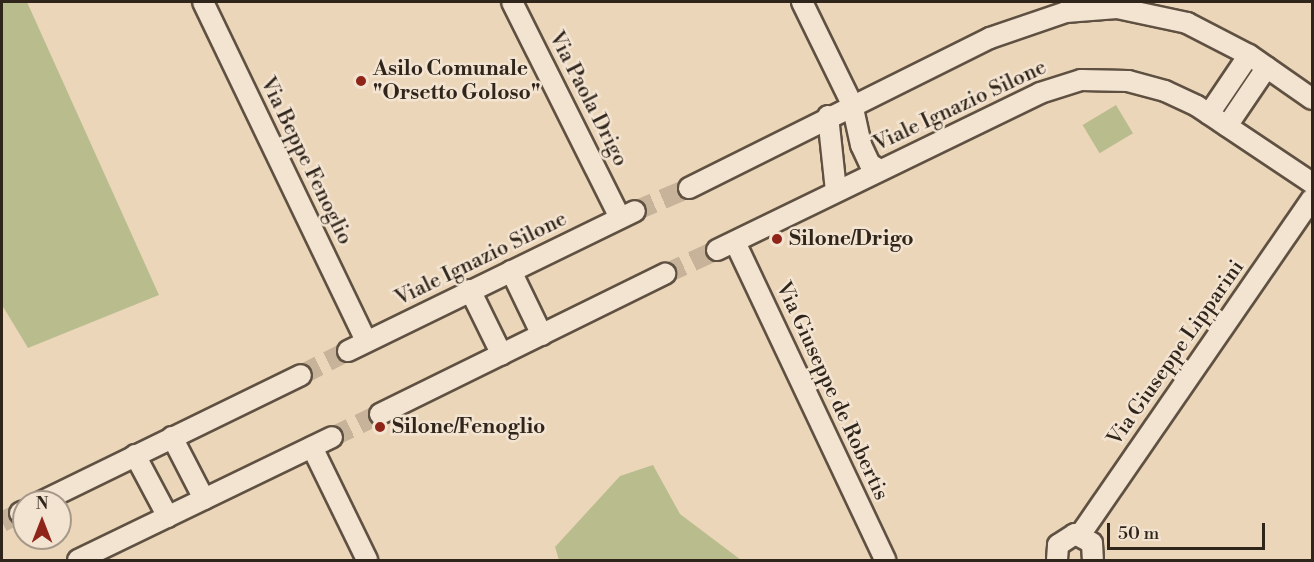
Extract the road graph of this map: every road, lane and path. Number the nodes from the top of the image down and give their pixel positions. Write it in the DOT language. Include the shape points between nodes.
graph roads {
  1 [pos="203,2"];
  2 [pos="512,2"];
  3 [pos="802,2"];
  4 [pos="1076,6"];
  5 [pos="1054,8"];
  6 [pos="1249,55"];
  7 [pos="1267,67"];
  8 [pos="1312,99"];
  9 [pos="852,104"];
  10 [pos="1209,114"];
  11 [pos="828,116"];
  12 [pos="1227,126"];
  13 [pos="880,170"];
  14 [pos="1312,183"];
  15 [pos="689,188"];
  16 [pos="836,191"];
  17 [pos="1312,199"];
  18 [pos="628,214"];
  19 [pos="726,246"];
  20 [pos="511,271"];
  21 [pos="665,274"];
  22 [pos="470,290"];
  23 [pos="542,335"];
  24 [pos="366,341"];
  25 [pos="348,351"];
  26 [pos="502,355"];
  27 [pos="300,375"];
  28 [pos="380,414"];
  29 [pos="172,437"];
  30 [pos="332,437"];
  31 [pos="312,447"];
  32 [pos="135,455"];
  33 [pos="66,490"];
  34 [pos="204,499"];
  35 [pos="168,517"];
  36 [pos="1080,535"];
  37 [pos="78,561"];
  38 [pos="368,561"];
  39 [pos="885,561"];
  40 [pos="1057,561"];
  41 [pos="1093,561"];
  1 -- 24 [label="street, Via Beppe Fenoglio"];
  2 -- 18 [label="street, Via Paola Drigo"];
  3 -- 9 [label="street"];
  4 -- 5 [label="street"];
  4 -- 6 [label="street" via="1168,17"];
  5 -- 9 [label="street"];
  6 -- 7 [label="street"];
  6 -- 10 [label="street"];
  7 -- 8 [label="street"];
  7 -- 12 [label="street"];
  9 -- 11 [label="street"];
  9 -- 13 [label="street" via="861,146 870,164"];
  10 -- 12 [label="street, Viale Ignazio Silone"];
  10 -- 13 [label="street, Viale Ignazio Silone" via="1151,86 1111,79 1081,80 1040,93"];
  11 -- 15 [label="street"];
  11 -- 16 [label="street"];
  12 -- 14 [label="street, Viale Ignazio Silone"];
  13 -- 16 [label="street, Viale Ignazio Silone"];
  16 -- 19 [label="street, Viale Ignazio Silone"];
  17 -- 36 [label="street, Via Giuseppe Lipparini"];
  18 -- 20 [label="street, Viale Ignazio Silone"];
  19 -- 39 [label="street, Via Giuseppe de Robertis"];
  20 -- 22 [label="street, Viale Ignazio Silone"];
  20 -- 23 [label="street"];
  21 -- 23 [label="street"];
  22 -- 24 [label="street, Viale Ignazio Silone"];
  22 -- 26 [label="street"];
  23 -- 26 [label="street"];
  24 -- 25 [label="street, Viale Ignazio Silone"];
  26 -- 28 [label="street"];
  27 -- 29 [label="street"];
  29 -- 32 [label="street"];
  29 -- 34 [label="street"];
  30 -- 31 [label="street"];
  31 -- 34 [label="street"];
  31 -- 38 [label="street"];
  32 -- 33 [label="street"];
  32 -- 35 [label="street"];
  34 -- 35 [label="street"];
  35 -- 37 [label="street"];
  36 -- 40 [label="street, Via Giuseppe Lipparini" via="1062,540 1056,552"];
  36 -- 41 [label="street" via="1092,543"];
}
